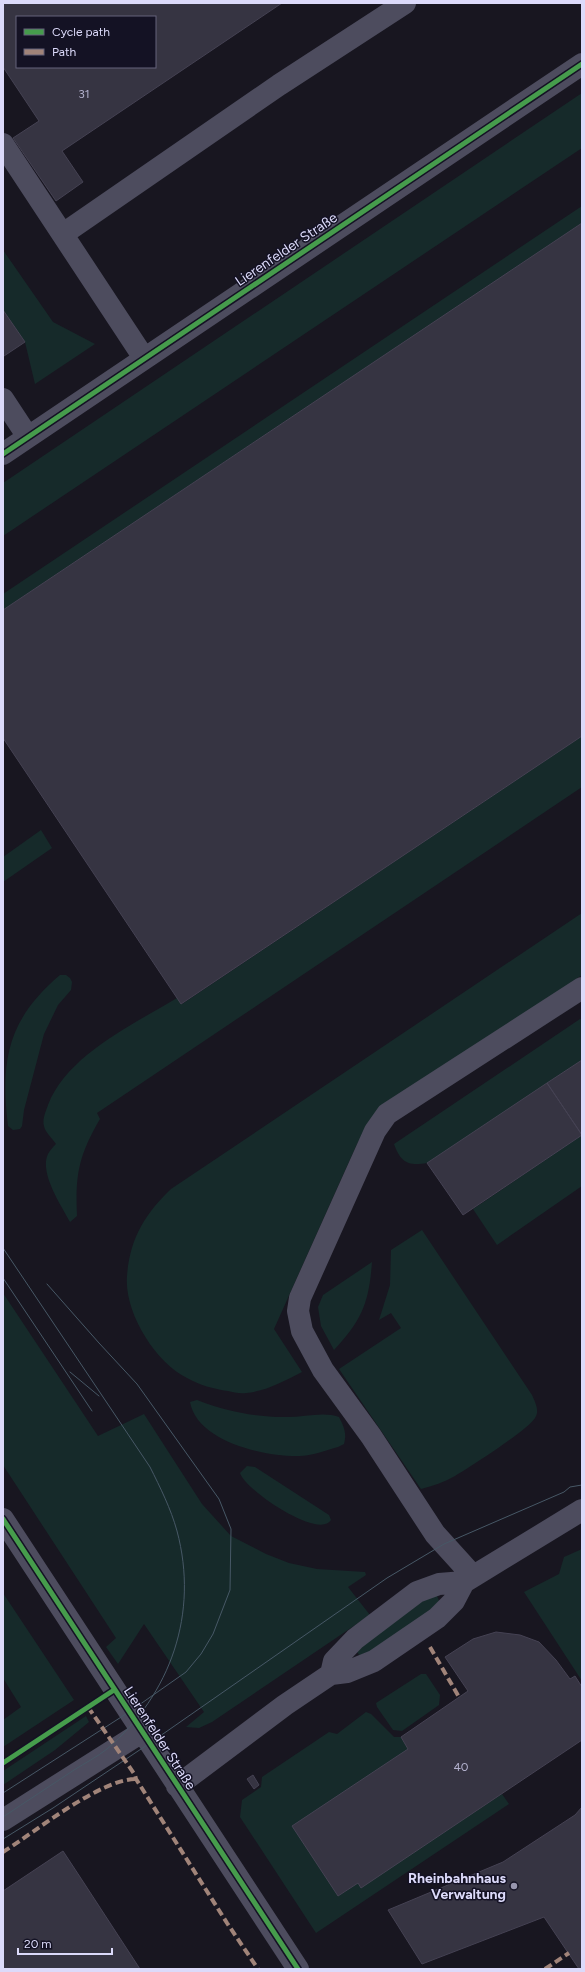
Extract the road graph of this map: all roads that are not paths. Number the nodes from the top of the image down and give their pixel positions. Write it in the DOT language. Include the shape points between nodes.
graph roads {
  1 [pos="406,3"];
  2 [pos="582,64"];
  3 [pos="3,144"];
  4 [pos="63,234"];
  5 [pos="144,358"];
  6 [pos="3,399"];
  7 [pos="28,437"];
  8 [pos="3,454"];
  9 [pos="582,988"];
  10 [pos="582,1510"];
  11 [pos="3,1519"];
  12 [pos="468,1579"];
  13 [pos="331,1674"];
  14 [pos="142,1732"];
  15 [pos="177,1786"];
  16 [pos="3,1820"];
  17 [pos="298,1969"];
  1 -- 4 [label="street" via="279,85"];
  2 -- 5 [label="street, Lierenfelder Straße"];
  3 -- 4 [label="street"];
  4 -- 5 [label="street"];
  5 -- 7 [label="street, Lierenfelder Straße"];
  6 -- 7 [label="street"];
  7 -- 8 [label="street, Lierenfelder Straße"];
  9 -- 12 [label="street" via="387,1114 375,1131 300,1298 298,1310 302,1331 323,1370"];
  10 -- 12 [label="street"];
  11 -- 14 [label="street, Lierenfelder Straße"];
  12 -- 13 [label="street" via="454,1601 420,1630 374,1660 347,1672"];
  12 -- 13 [label="street" via="439,1584 417,1592 355,1639 334,1662"];
  13 -- 15 [label="street"];
  14 -- 15 [label="street, Lierenfelder Straße"];
  14 -- 16 [label="street, Lierenfelder Straße"];
  15 -- 17 [label="street, Lierenfelder Straße"];
}
